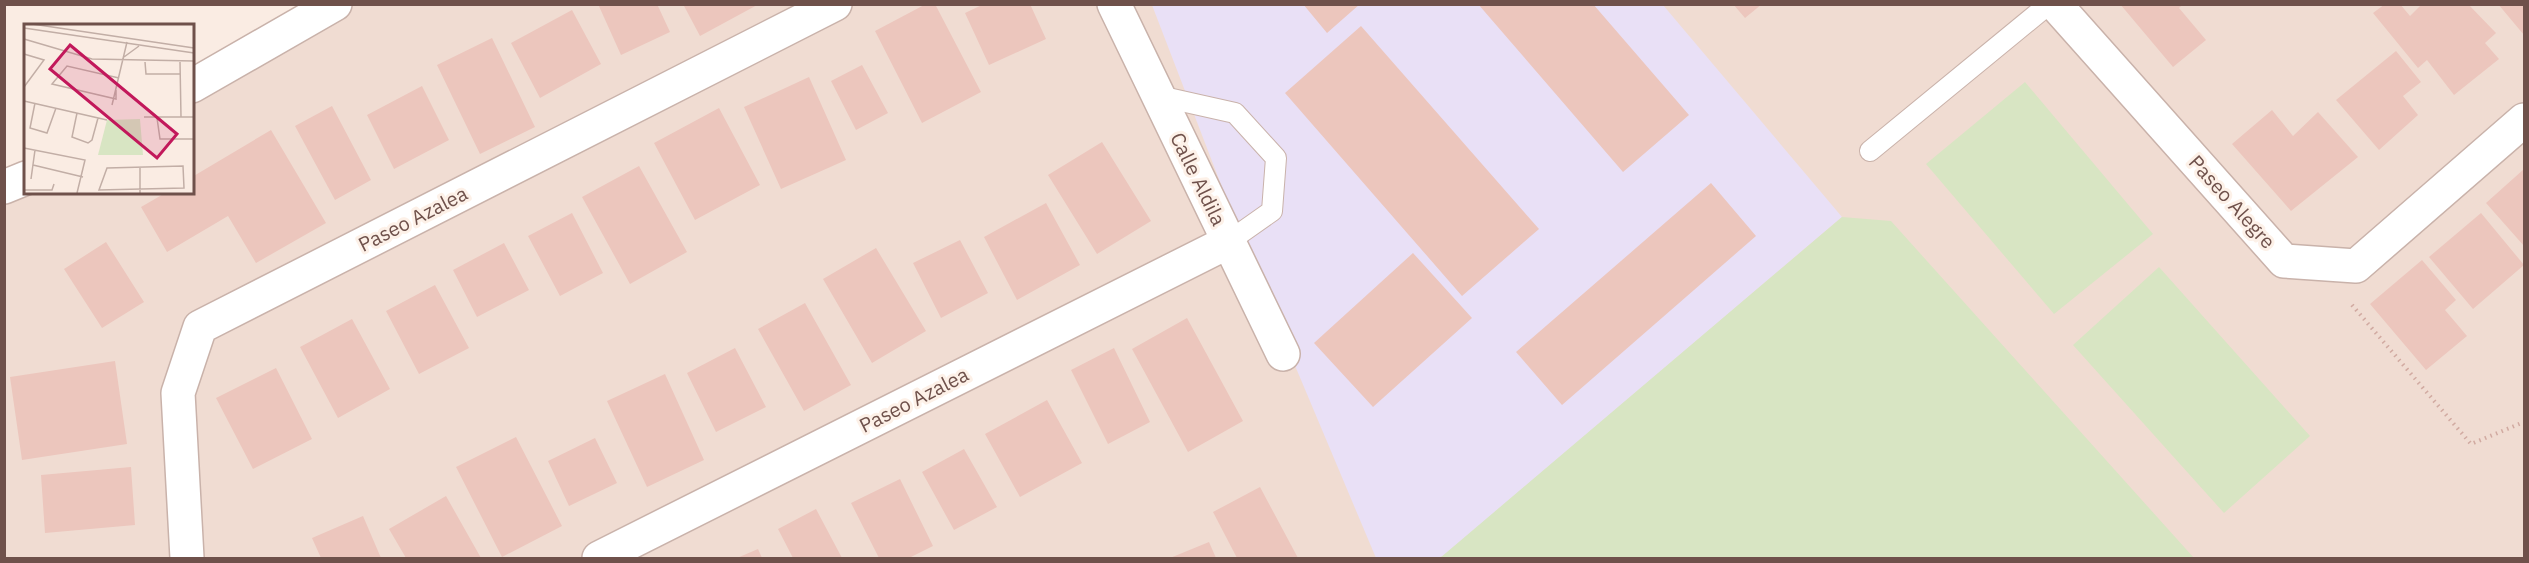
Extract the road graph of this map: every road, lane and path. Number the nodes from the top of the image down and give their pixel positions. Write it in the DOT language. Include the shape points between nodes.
graph roads {
  1 [pos="335,4"];
  2 [pos="835,4"];
  3 [pos="1114,4"];
  4 [pos="2049,4"];
  5 [pos="2055,4"];
  6 [pos="194,85"];
  7 [pos="1159,96"];
  8 [pos="2524,120"];
  9 [pos="1870,151"];
  10 [pos="24,179"];
  11 [pos="4,187"];
  12 [pos="1228,242"];
  13 [pos="2317,263"];
  14 [pos="1283,354"];
  15 [pos="2524,422"];
  16 [pos="187,558"];
  17 [pos="599,558"];
  1 -- 6 [label="street"];
  2 -- 16 [label="street, Paseo Azalea" via="200,327 178,393"];
  3 -- 7 [label="street, Calle Aldila"];
  4 -- 9 [label="lane"];
  5 -- 13 [label="street, Paseo Alegre" via="2284,261"];
  7 -- 12 [label="street, Calle Aldila"];
  7 -- 12 [label="lane" via="1235,112 1276,158 1272,211"];
  8 -- 13 [label="street, Paseo Alegre" via="2356,266"];
  10 -- 11 [label="street"];
  12 -- 14 [label="street, Calle Aldila"];
  12 -- 17 [label="street, Paseo Azalea"];
  13 -- 15 [label="path" via="2471,444"];
}
